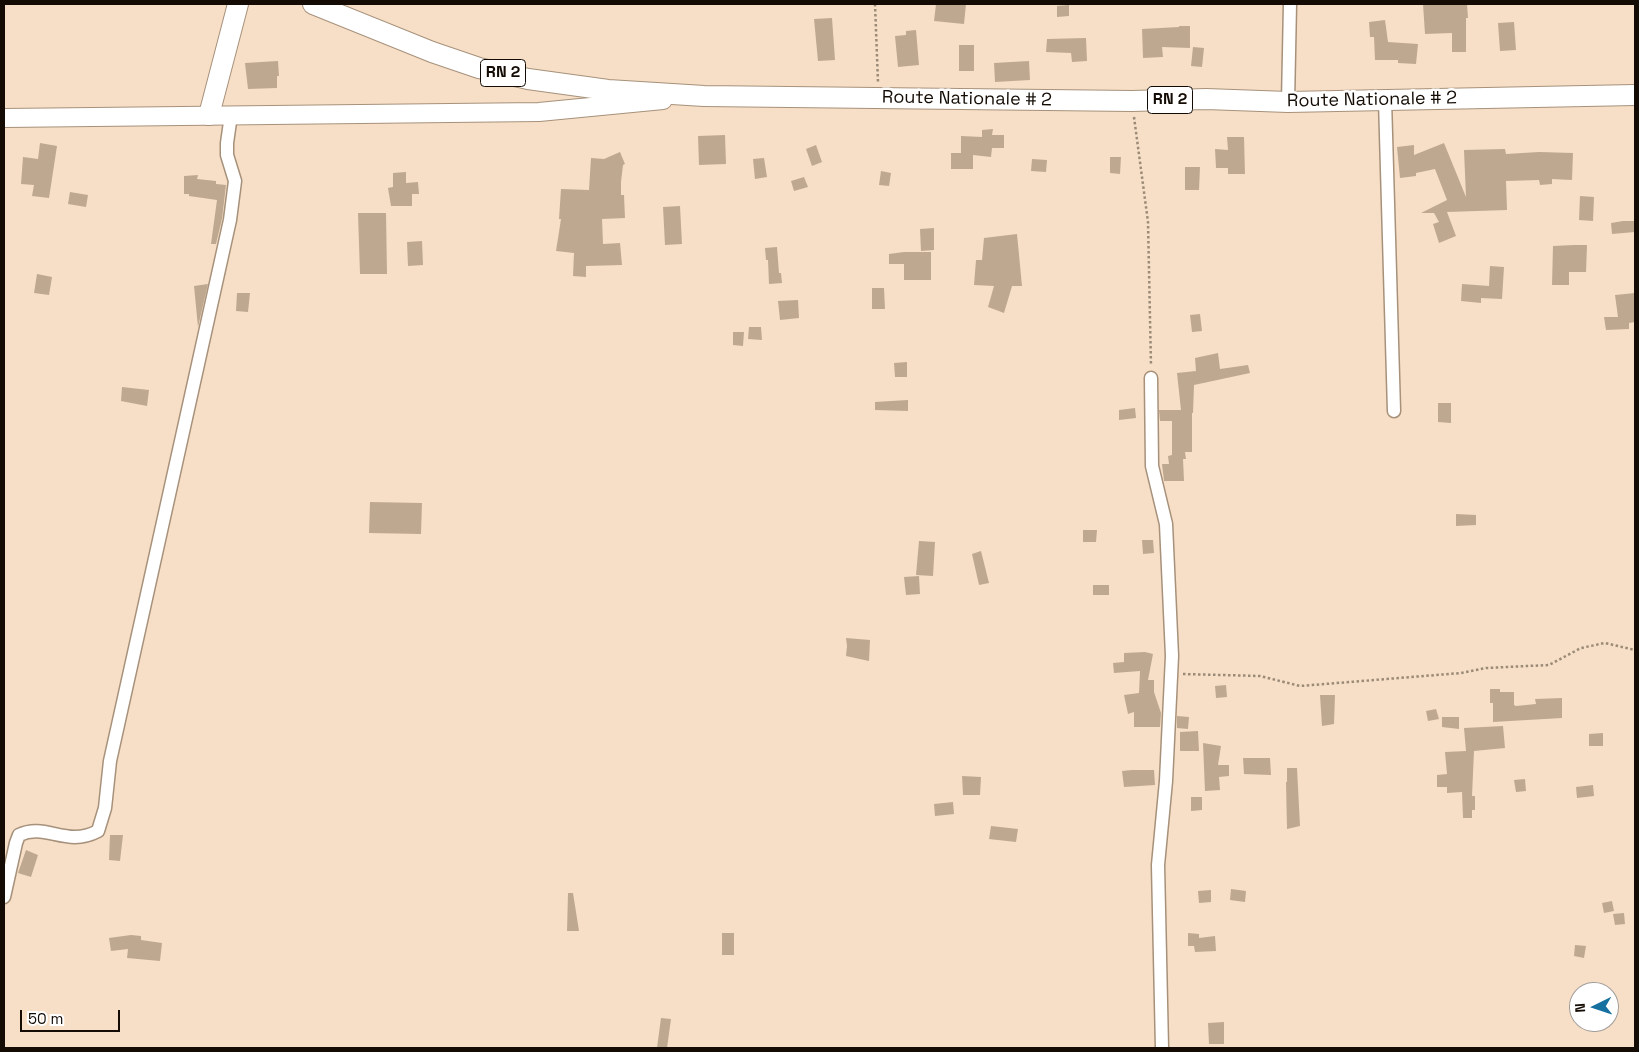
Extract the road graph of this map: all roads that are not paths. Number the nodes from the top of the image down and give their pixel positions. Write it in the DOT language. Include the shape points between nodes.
graph roads {
  1 [pos="238,4"];
  2 [pos="313,4"];
  3 [pos="1290,4"];
  4 [pos="704,96"];
  5 [pos="1635,96"];
  6 [pos="1385,100"];
  7 [pos="1288,102"];
  8 [pos="209,115"];
  9 [pos="231,115"];
  10 [pos="4,118"];
  11 [pos="1151,378"];
  12 [pos="1394,411"];
  13 [pos="4,897"];
  14 [pos="1162,1048"];
  1 -- 8 [label="main road"];
  2 -- 4 [label="main road, Route Nationale # 2 / RN 2" via="479,68 528,79 608,90"];
  3 -- 7 [label="street"];
  4 -- 7 [label="main road, Route Nationale # 2 / RN 2"];
  4 -- 9 [label="main road" via="539,112"];
  5 -- 6 [label="main road, Route Nationale # 2 / RN 2"];
  6 -- 7 [label="main road, Route Nationale # 2 / RN 2"];
  6 -- 12 [label="street"];
  8 -- 9 [label="main road"];
  8 -- 10 [label="main road"];
  9 -- 13 [label="street" via="227,143 234,181 230,220 110,761 105,808 98,831 91,835 70,838 33,830 19,835"];
  11 -- 14 [label="street" via="1152,466 1166,524 1170,594 1171,673 1158,865"];
}
